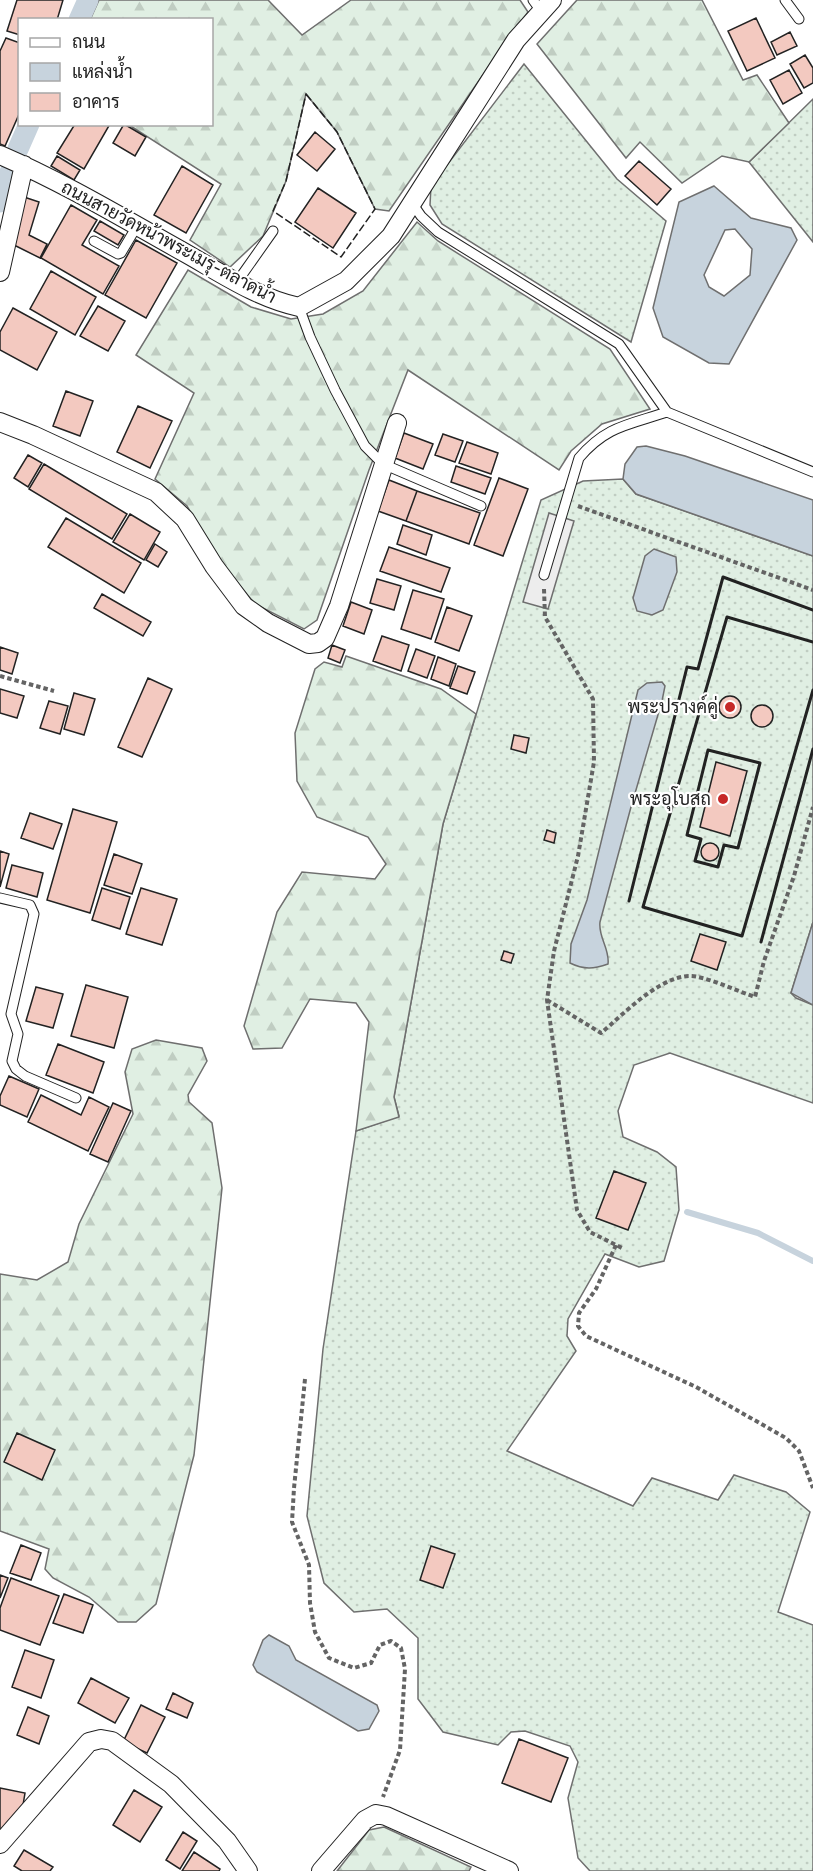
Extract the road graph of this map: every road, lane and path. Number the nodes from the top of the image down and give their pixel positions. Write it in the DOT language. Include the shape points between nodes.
graph roads {
  1 [pos="784,0"];
  2 [pos="542,4"];
  3 [pos="799,20"];
  4 [pos="0,155"];
  5 [pos="24,165"];
  6 [pos="412,204"];
  7 [pos="137,226"];
  8 [pos="273,231"];
  9 [pos="94,241"];
  10 [pos="0,272"];
  11 [pos="237,282"];
  12 [pos="299,306"];
  13 [pos="667,412"];
  14 [pos="0,422"];
  15 [pos="397,423"];
  16 [pos="383,464"];
  17 [pos="813,472"];
  18 [pos="566,502"];
  19 [pos="481,506"];
  20 [pos="544,575"];
  21 [pos="813,590"];
  22 [pos="0,676"];
  23 [pos="54,691"];
  24 [pos="813,807"];
  25 [pos="0,898"];
  26 [pos="547,1000"];
  27 [pos="76,1098"];
  28 [pos="616,1245"];
  29 [pos="624,1249"];
  30 [pos="305,1379"];
  31 [pos="813,1488"];
  32 [pos="376,1814"];
  33 [pos="0,1844"];
  34 [pos="248,1871"];
  35 [pos="321,1871"];
  36 [pos="508,1871"];
  1 -- 3 [label="lane"];
  2 -- 6 [label="street, ถนนสายวัดหน้าพระเมรุ-ตลาดน้ำ"];
  4 -- 5 [label="street, ถนนสายวัดหน้าพระเมรุ-ตลาดน้ำ"];
  5 -- 7 [label="street, ถนนสายวัดหน้าพระเมรุ-ตลาดน้ำ"];
  5 -- 10 [label="street"];
  6 -- 12 [label="street, ถนนสายวัดหน้าพระเมรุ-ตลาดน้ำ" via="391,236 346,281"];
  6 -- 13 [label="lane" via="438,232 619,344"];
  7 -- 9 [label="lane" via="121,253"];
  7 -- 11 [label="street, ถนนสายวัดหน้าพระเมรุ-ตลาดน้ำ"];
  8 -- 11 [label="lane"];
  11 -- 12 [label="street, ถนนสายวัดหน้าพระเมรุ-ตลาดน้ำ" via="281,303"];
  12 -- 16 [label="lane" via="335,390 365,446"];
  13 -- 17 [label="lane"];
  13 -- 18 [label="lane" via="608,431 592,443 579,458"];
  14 -- 16 [label="street" via="156,492 184,519 244,606 309,644 325,638 339,606"];
  15 -- 16 [label="street"];
  16 -- 19 [label="lane"];
  18 -- 20 [label="lane"];
  18 -- 21 [label="path"];
  20 -- 26 [label="path" via="545,617 593,699 594,762"];
  22 -- 23 [label="path"];
  24 -- 26 [label="path" via="755,997 697,976 677,977 657,986 601,1033"];
  25 -- 27 [label="lane" via="30,905 34,914 11,1014 18,1034 12,1061 25,1076"];
  26 -- 28 [label="path" via="577,1210 590,1232"];
  28 -- 29 [label="path"];
  28 -- 31 [label="path" via="596,1289 579,1313 578,1326 586,1336 696,1387 786,1438 799,1451"];
  30 -- 32 [label="path" via="292,1522 309,1565 315,1632 329,1658 354,1668 371,1663 380,1645 391,1641 402,1648 405,1669 400,1750"];
  32 -- 35 [label="street" via="365,1820"];
  32 -- 36 [label="street"];
  33 -- 34 [label="street" via="89,1742 101,1739 112,1741 171,1784 227,1841"];
}
